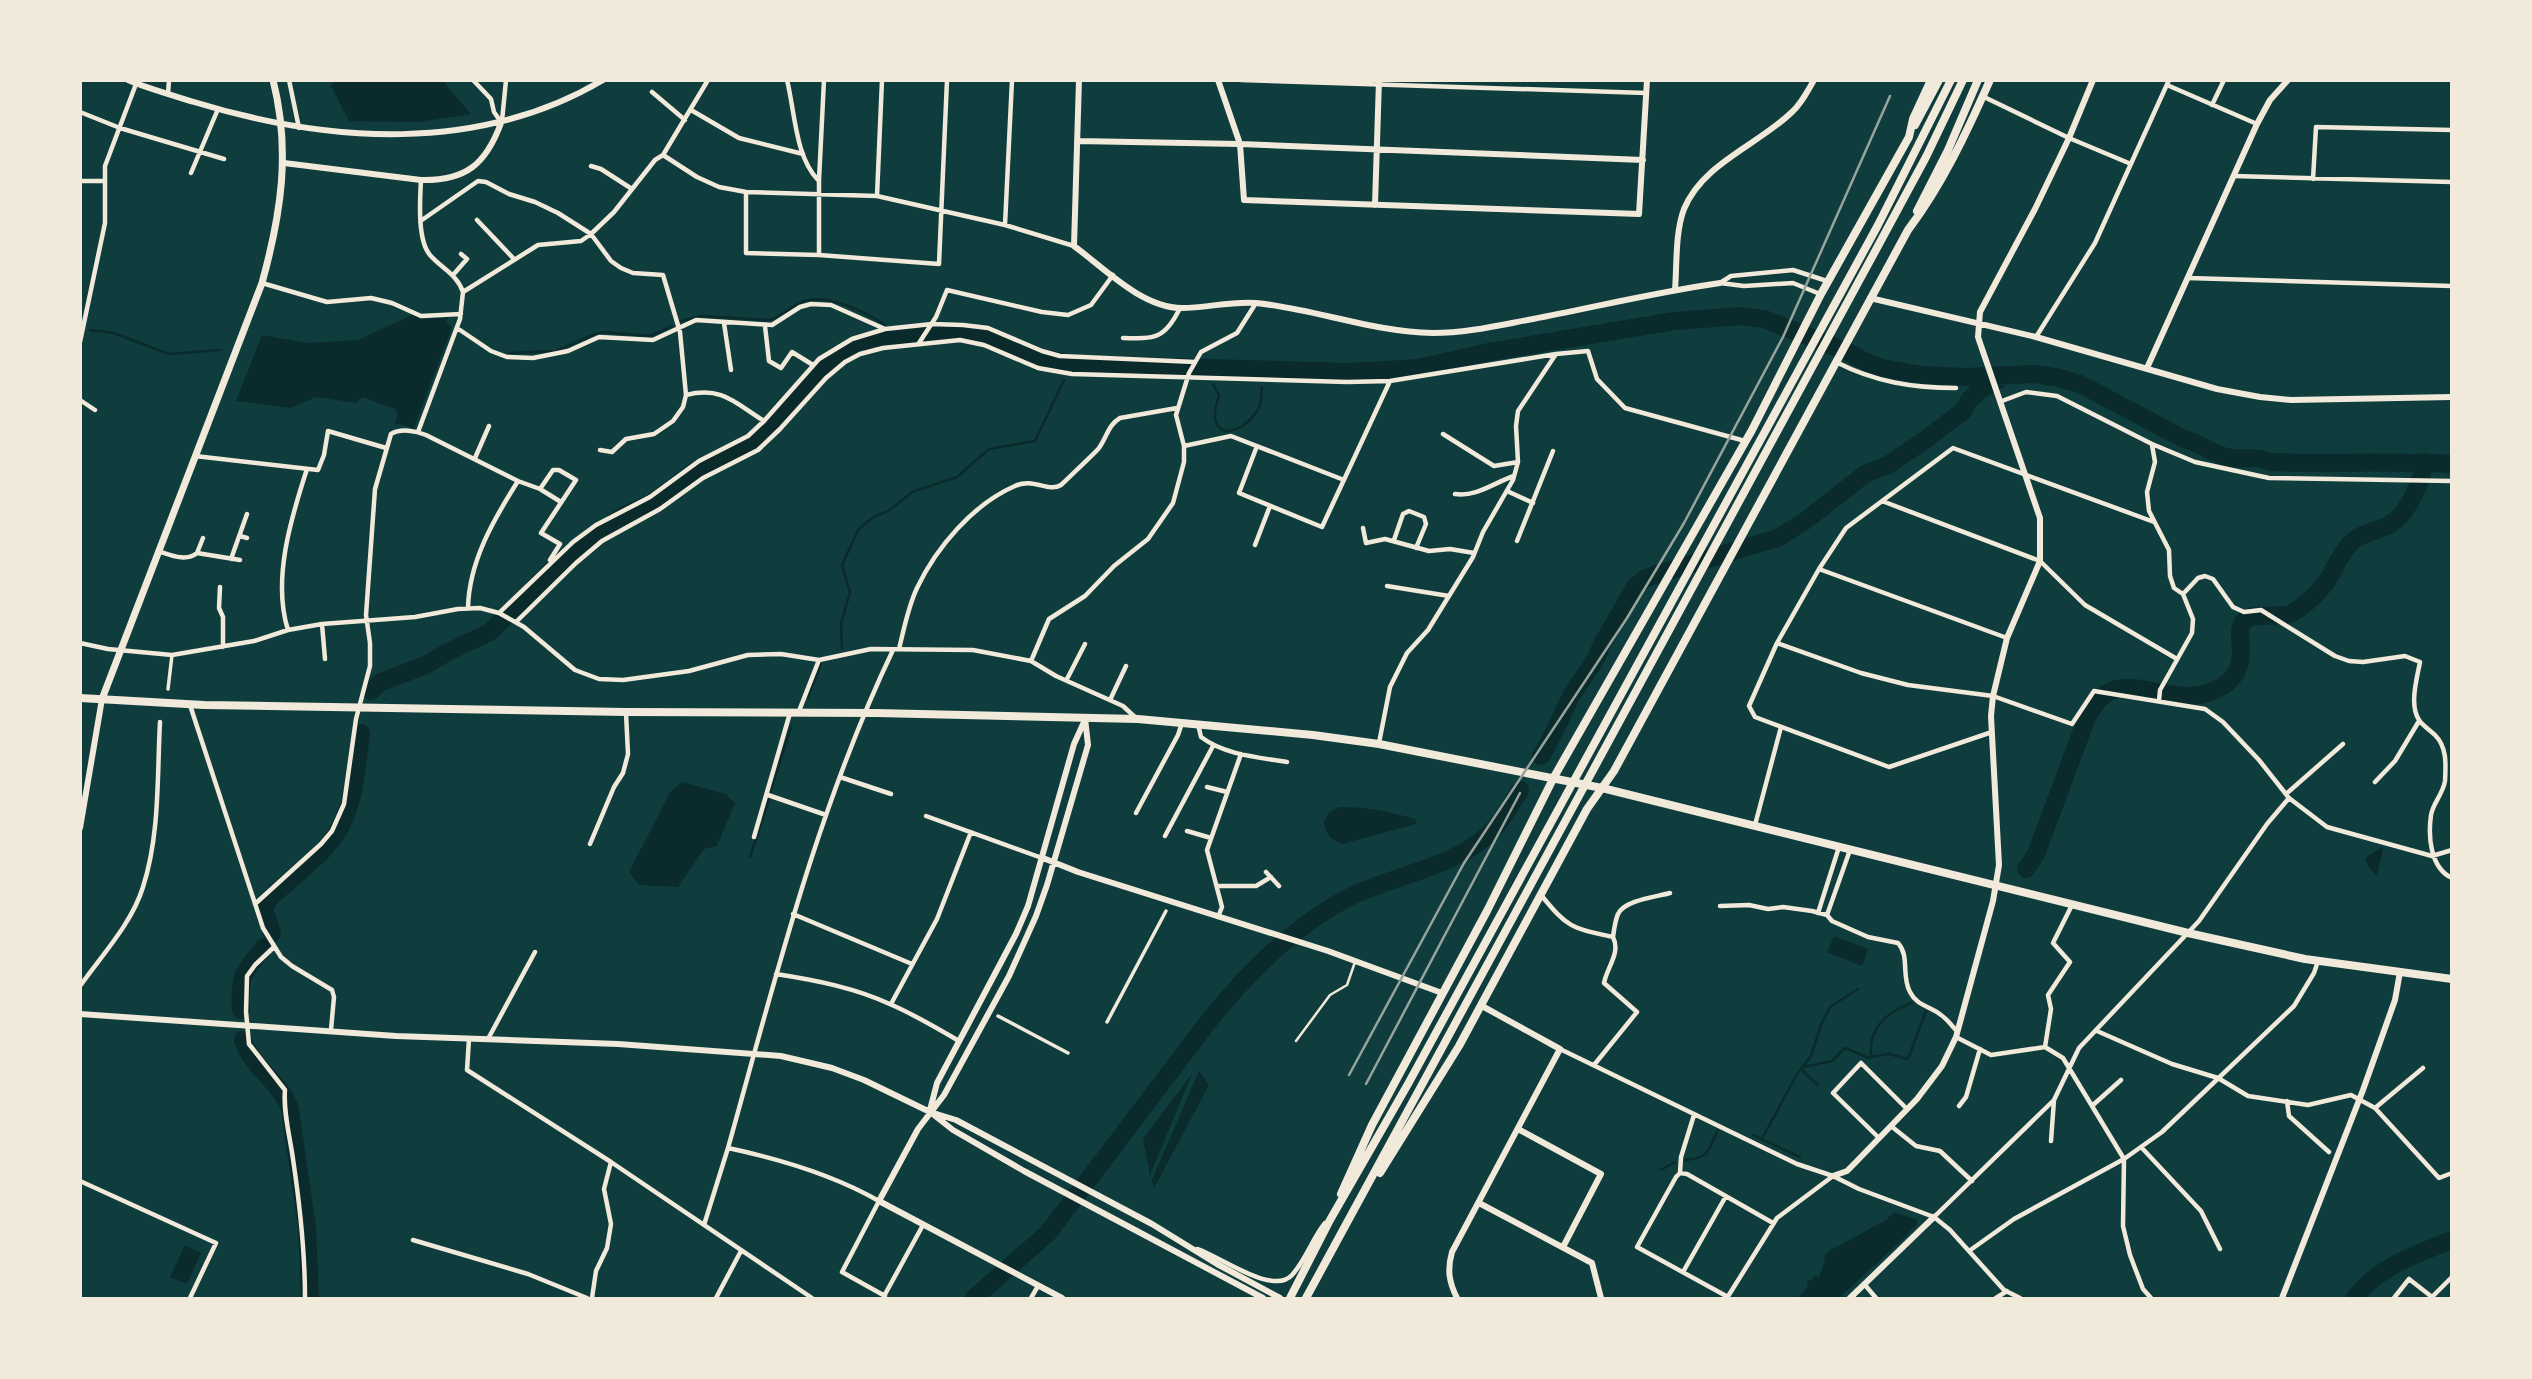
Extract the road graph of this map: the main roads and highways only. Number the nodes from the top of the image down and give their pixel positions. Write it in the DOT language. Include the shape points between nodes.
graph roads {
  1 [pos="273,80"];
  2 [pos="1931,80"];
  3 [pos="1939,80"];
  4 [pos="1951,80"];
  5 [pos="1962,80"];
  6 [pos="1978,80"];
  7 [pos="1990,80"];
  8 [pos="1909,137"];
  9 [pos="1908,230"];
  10 [pos="80,698"];
  11 [pos="102,699"];
  12 [pos="1554,778"];
  13 [pos="1602,788"];
  14 [pos="2452,979"];
  15 [pos="1361,1198"];
  16 [pos="1330,1220"];
  17 [pos="1290,1298"];
  18 [pos="1306,1298"];
  1 -- 11 [label="main road" via="284,163 278,218 262,283"];
  2 -- 8 [label="highway"];
  3 -- 8 [label="highway"];
  4 -- 16 [label="highway" via="1904,176"];
  5 -- 15 [label="highway" via="1831,334"];
  6 -- 9 [label="highway"];
  7 -- 9 [label="highway" via="1939,183"];
  8 -- 12 [label="highway" via="1745,442"];
  9 -- 13 [label="highway"];
  10 -- 11 [label="highway"];
  11 -- 12 [label="highway" via="1138,719 1379,744"];
  12 -- 13 [label="highway"];
  12 -- 16 [label="highway" via="1372,1125"];
  13 -- 14 [label="highway" via="2188,933 2318,961"];
  13 -- 15 [label="highway" via="1482,1006"];
  15 -- 18 [label="highway"];
  16 -- 17 [label="highway"];
}
